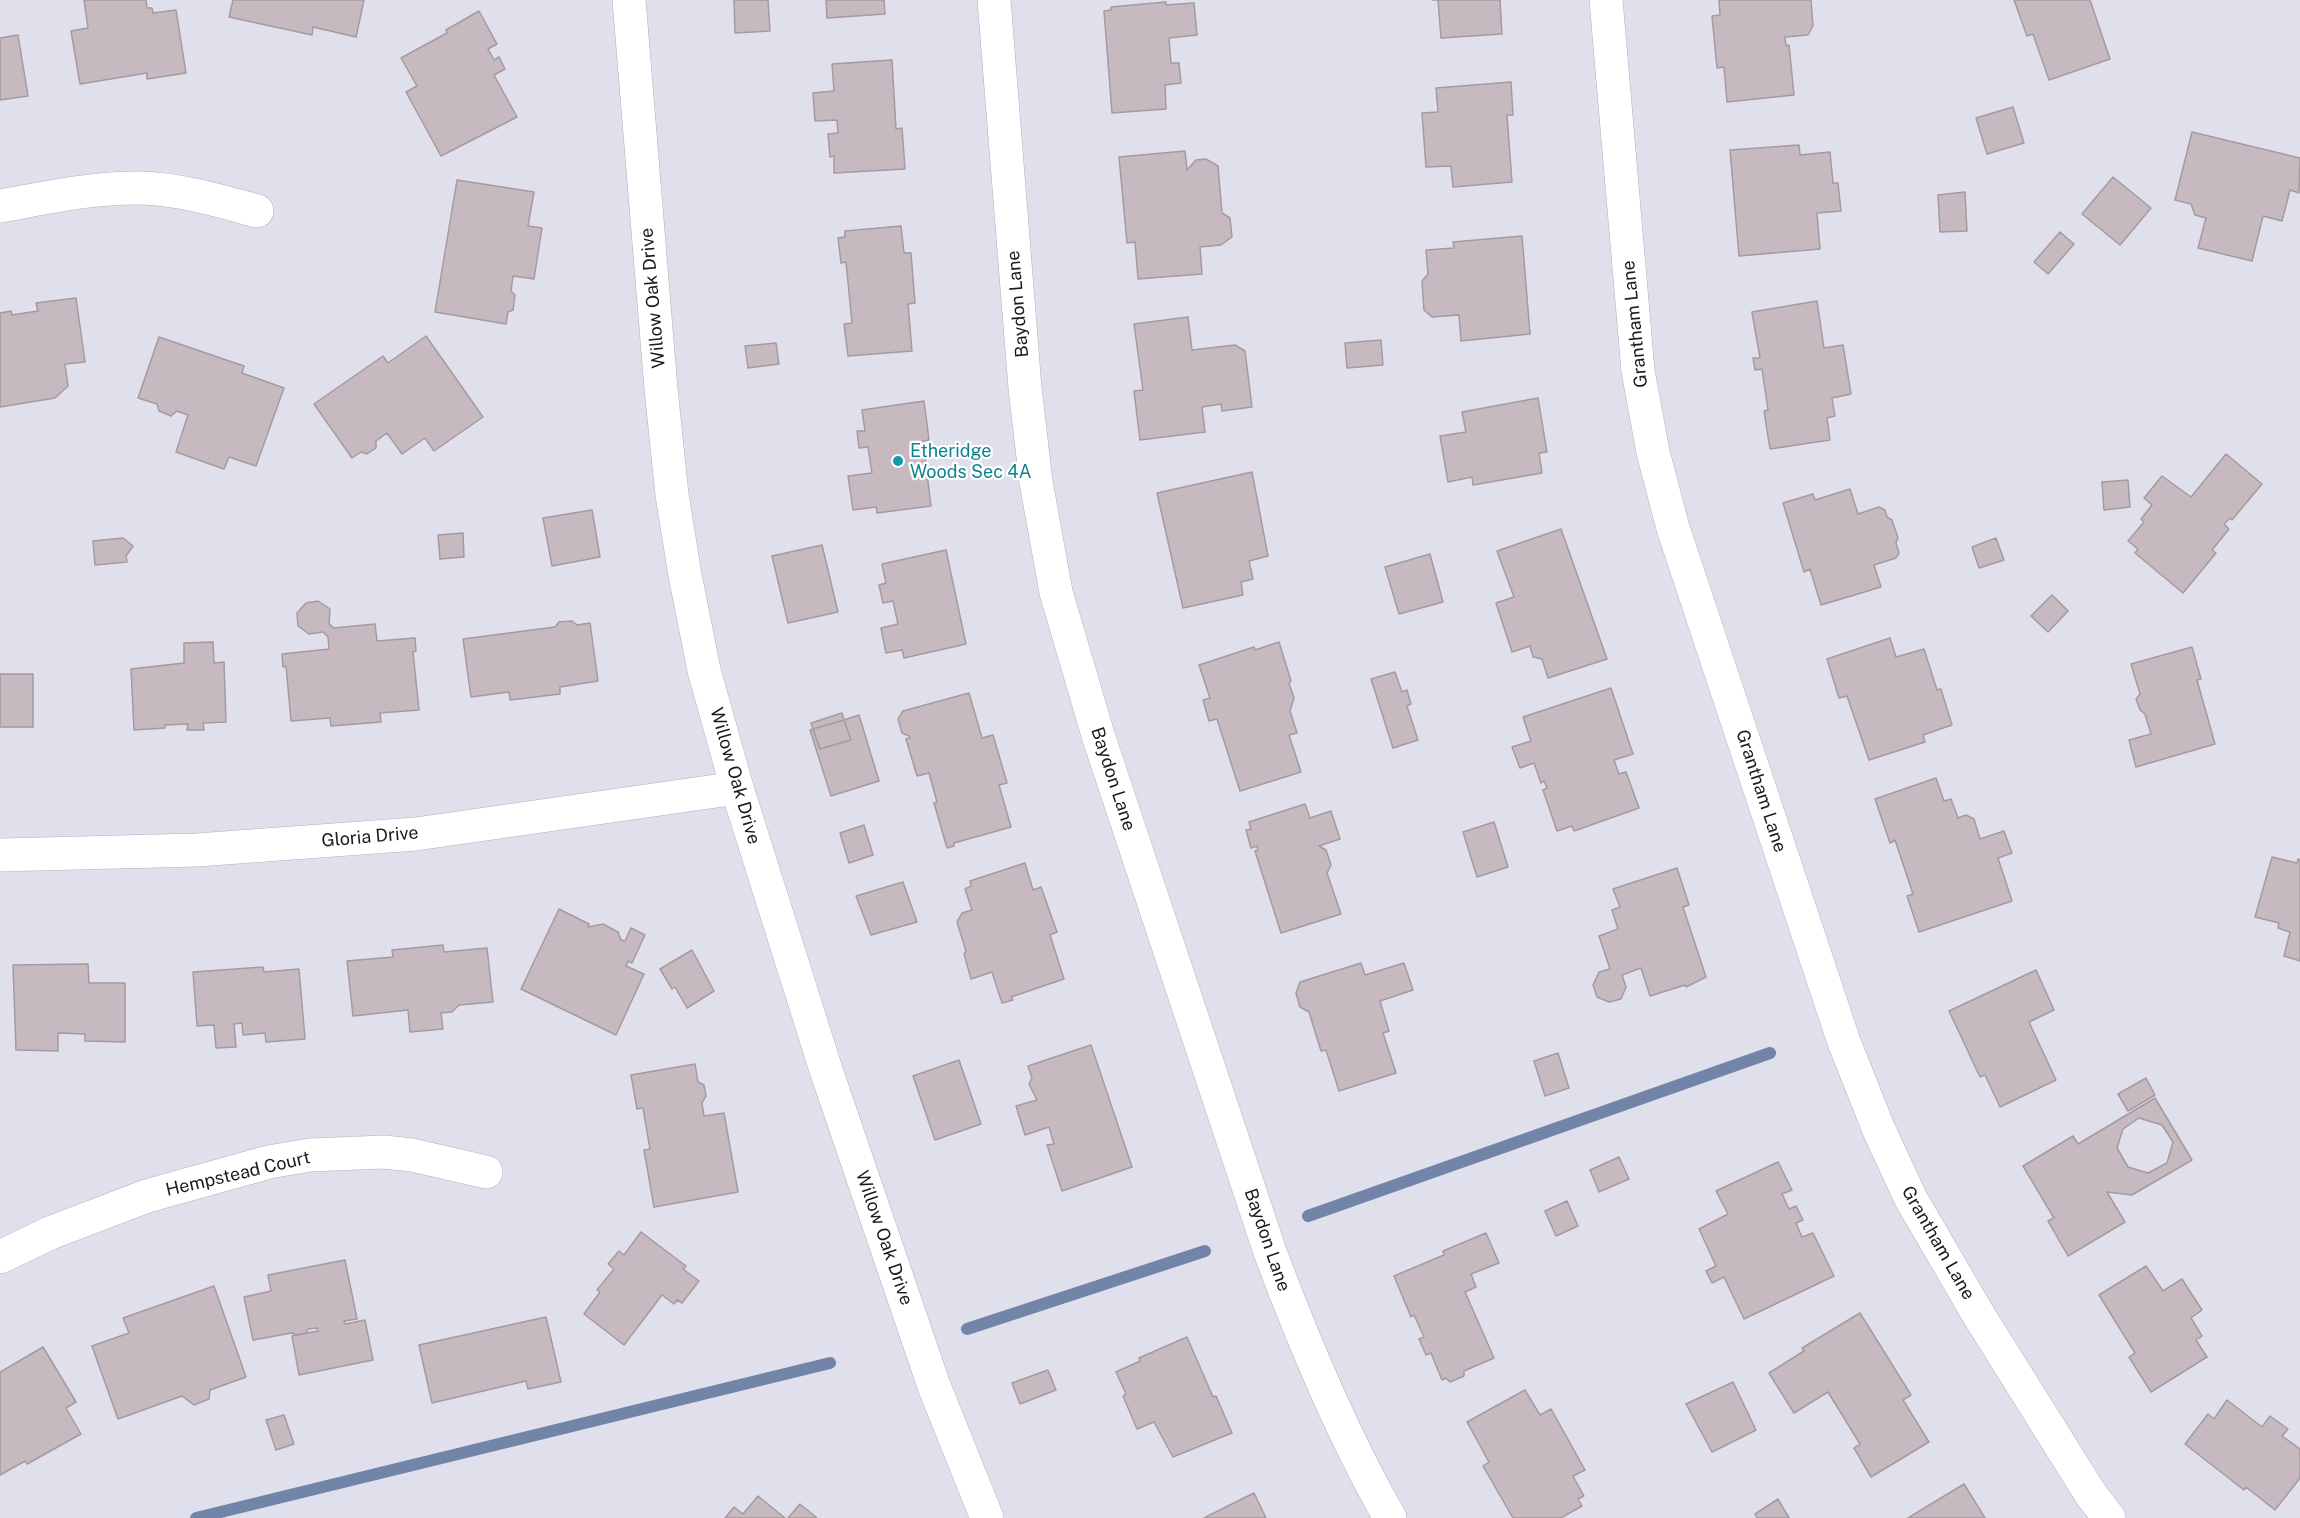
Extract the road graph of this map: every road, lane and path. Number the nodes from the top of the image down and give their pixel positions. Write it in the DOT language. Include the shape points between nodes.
graph roads {
  1 [pos="630,0"];
  2 [pos="993,0"];
  3 [pos="1606,0"];
  4 [pos="0,206"];
  5 [pos="257,211"];
  6 [pos="736,788"];
  7 [pos="0,855"];
  8 [pos="486,1172"];
  9 [pos="0,1257"];
  10 [pos="987,1518"];
  11 [pos="1390,1518"];
  12 [pos="2109,1518"];
  1 -- 6 [label="street, Willow Oak Drive" via="672,495 705,670"];
  2 -- 11 [label="street, Baydon Lane" via="1025,388 1036,482 1056,592 1098,735 1270,1252 1294,1317 1362,1468"];
  3 -- 12 [label="street, Grantham Lane" via="1638,372 1653,452 1680,550 1844,1042 1879,1130 1911,1199 1978,1314"];
  4 -- 5 [label="street" via="81,192 139,188 214,199"];
  6 -- 7 [label="street, Gloria Drive" via="416,834 197,850"];
  6 -- 10 [label="street, Willow Oak Drive" via="826,1070 930,1374"];
  8 -- 9 [label="street, Hempstead Court" via="384,1152 310,1155 269,1162 147,1196 50,1233"];
}
